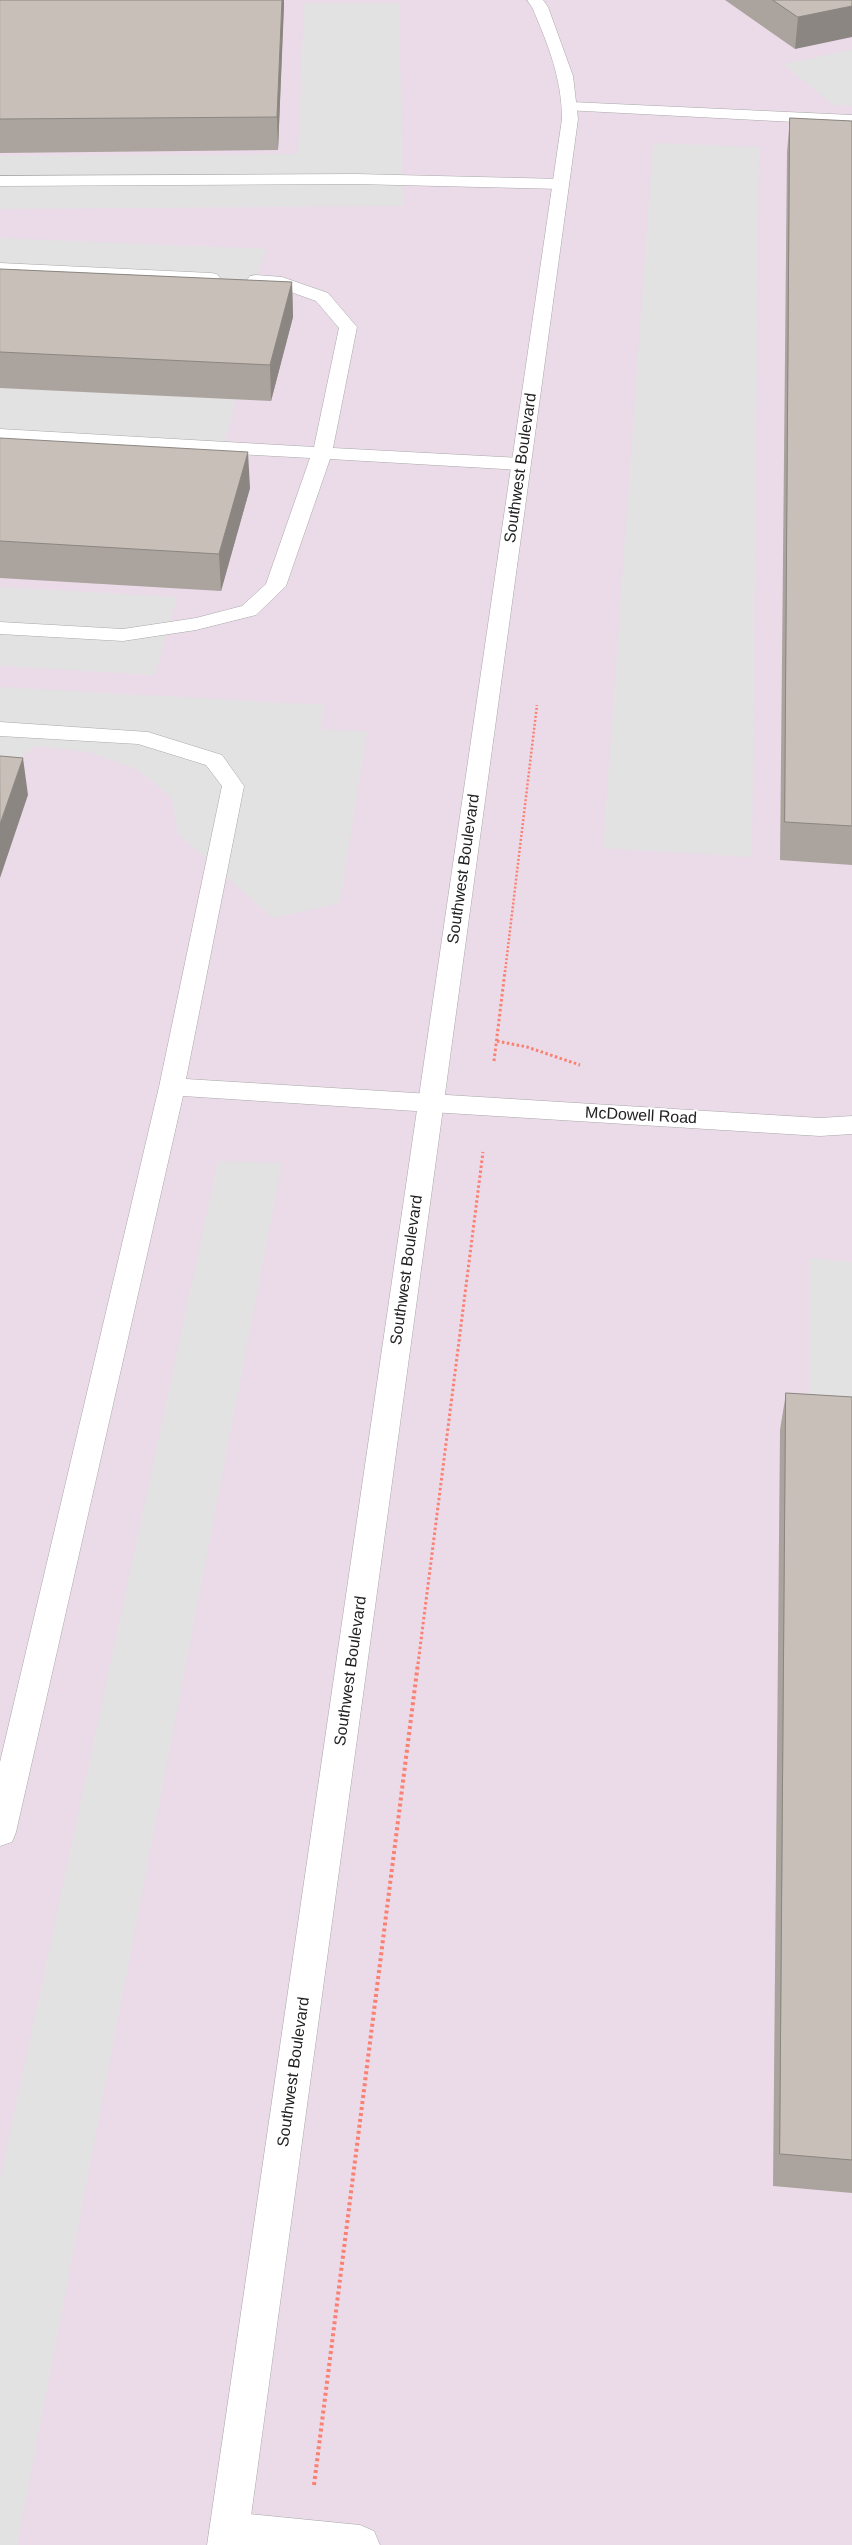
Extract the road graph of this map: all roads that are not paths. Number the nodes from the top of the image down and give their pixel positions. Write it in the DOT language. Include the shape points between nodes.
graph roads {
  1 [pos="535,0"];
  2 [pos="571,107"];
  3 [pos="852,120"];
  4 [pos="0,181"];
  5 [pos="561,184"];
  6 [pos="0,268"];
  7 [pos="0,435"];
  8 [pos="322,453"];
  9 [pos="521,464"];
  10 [pos="0,628"];
  11 [pos="0,729"];
  12 [pos="172,1087"];
  13 [pos="431,1103"];
  14 [pos="852,1125"];
  15 [pos="0,1832"];
  16 [pos="228,2538"];
  17 [pos="360,2545"];
  1 -- 2 [label="street, Southwest Boulevard" via="560,57"];
  2 -- 3 [label="street"];
  2 -- 5 [label="street, Southwest Boulevard"];
  4 -- 5 [label="street" via="356,179"];
  5 -- 9 [label="street, Southwest Boulevard"];
  6 -- 8 [label="street" via="276,281 322,298 348,327"];
  7 -- 8 [label="street"];
  8 -- 9 [label="street"];
  8 -- 10 [label="street" via="276,586 249,611 196,624 123,635"];
  9 -- 13 [label="street, Southwest Boulevard"];
  11 -- 12 [label="street" via="140,737 214,760 233,786"];
  12 -- 13 [label="street, McDowell Road"];
  12 -- 15 [label="street"];
  13 -- 14 [label="street, McDowell Road" via="820,1126"];
  13 -- 16 [label="street, Southwest Boulevard"];
  16 -- 17 [label="street"];
}
